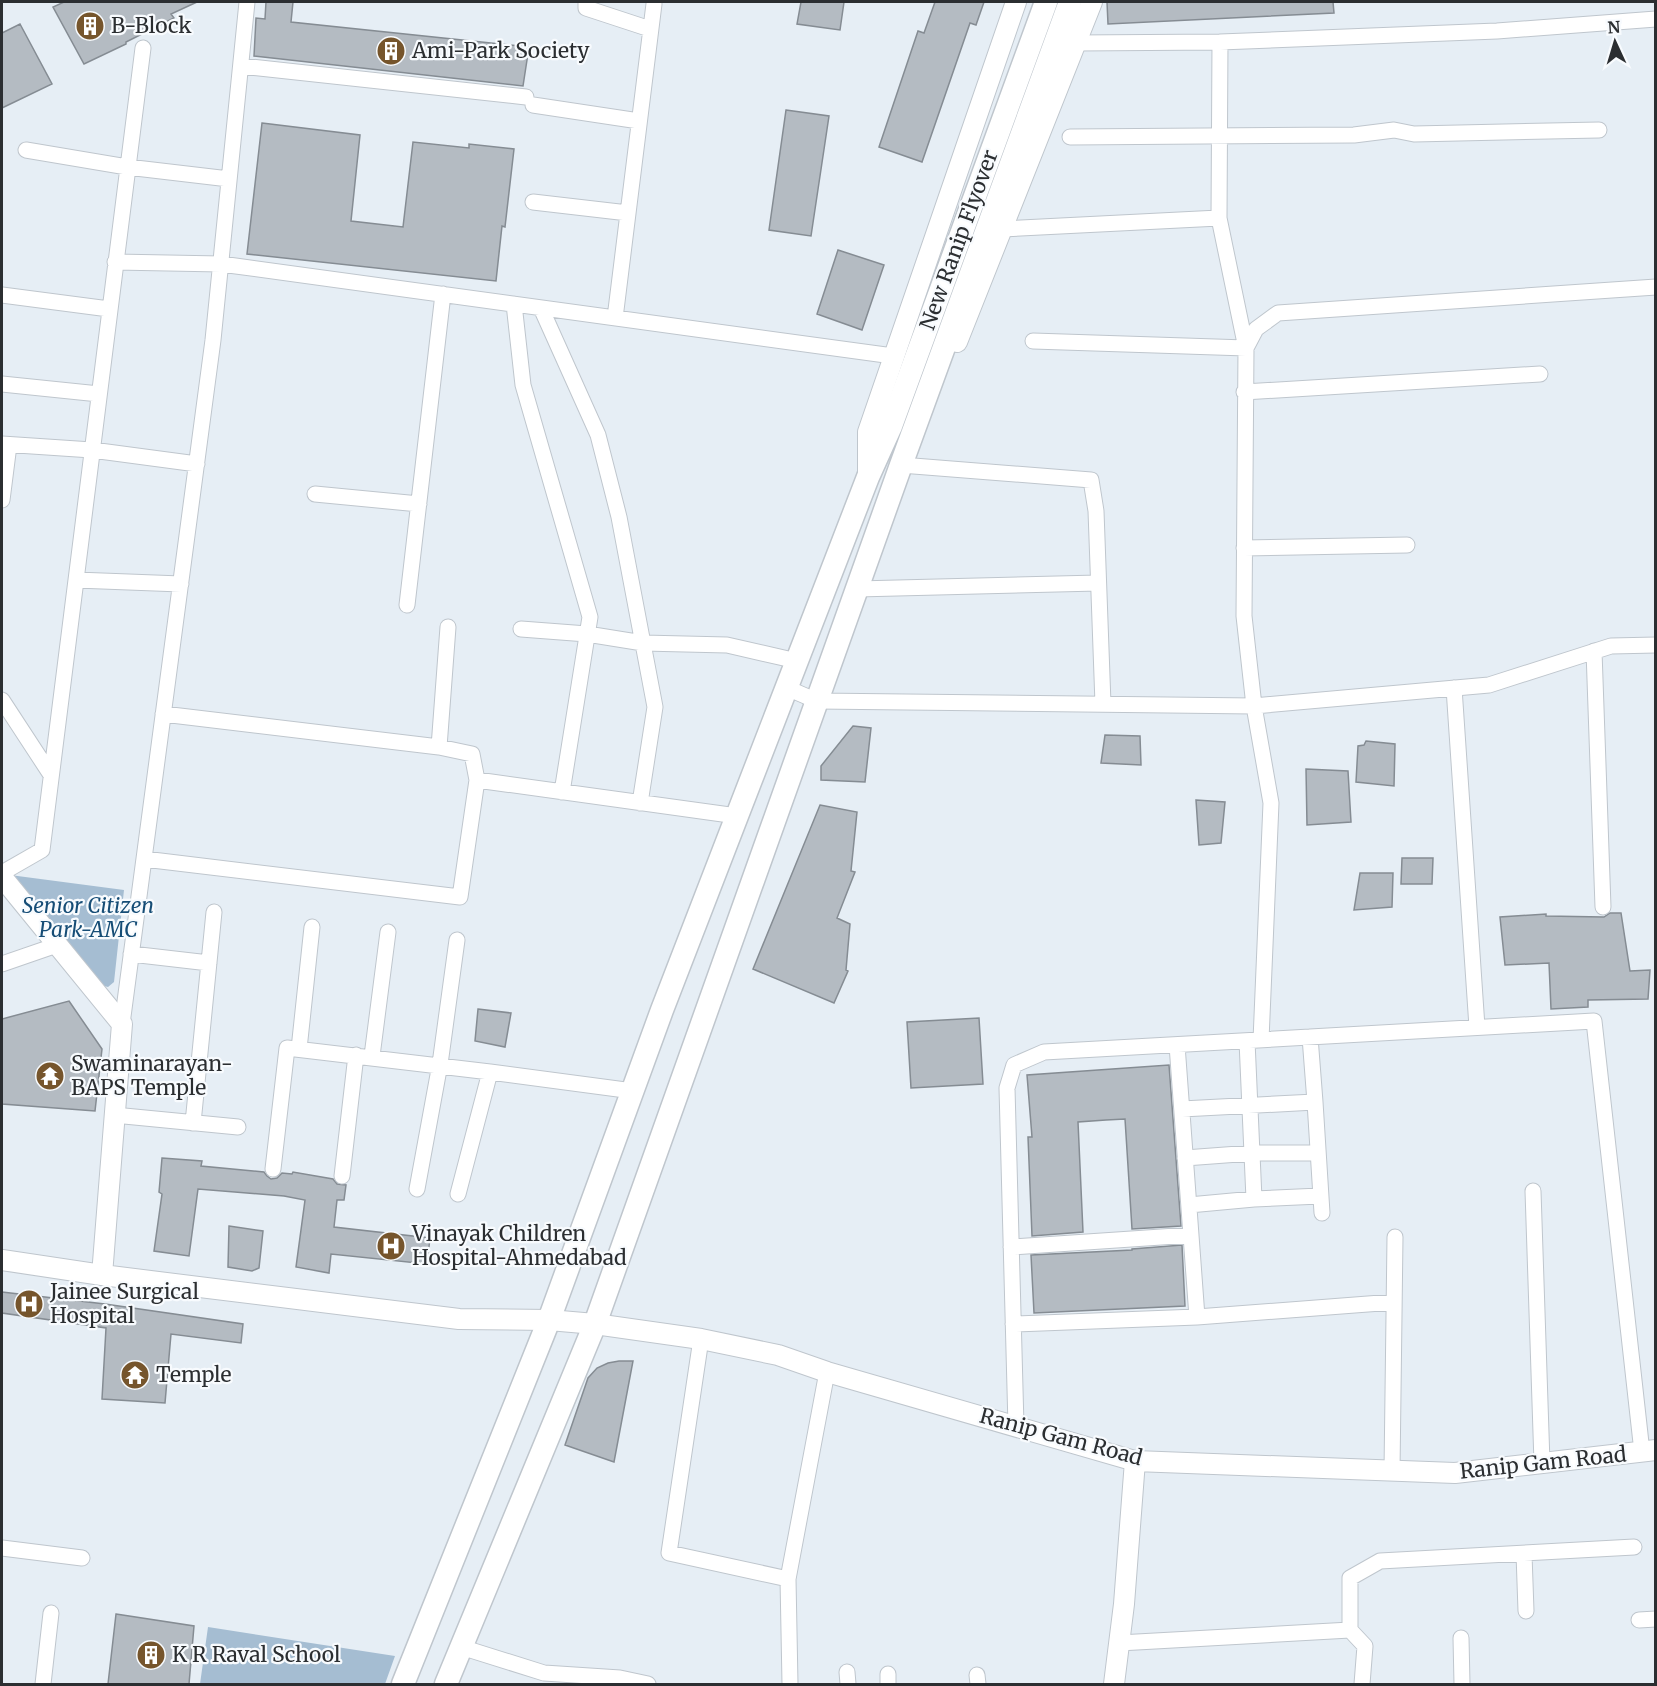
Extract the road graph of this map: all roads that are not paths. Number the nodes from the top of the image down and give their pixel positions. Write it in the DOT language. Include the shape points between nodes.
graph roads {
  1 [pos="247,2"];
  2 [pos="586,2"];
  3 [pos="1016,2"];
  4 [pos="1046,2"];
  5 [pos="1070,2"];
  6 [pos="1092,2"];
  7 [pos="654,4"];
  8 [pos="1656,18"];
  9 [pos="650,29"];
  10 [pos="1220,42"];
  11 [pos="1076,43"];
  12 [pos="143,48"];
  13 [pos="241,66"];
  14 [pos="639,122"];
  15 [pos="1599,130"];
  16 [pos="1220,136"];
  17 [pos="1070,137"];
  18 [pos="26,150"];
  19 [pos="127,167"];
  20 [pos="229,179"];
  21 [pos="532,202"];
  22 [pos="628,213"];
  23 [pos="1219,218"];
  24 [pos="1002,229"];
  25 [pos="115,262"];
  26 [pos="221,264"];
  27 [pos="1656,287"];
  28 [pos="443,294"];
  29 [pos="2,295"];
  30 [pos="514,304"];
  31 [pos="541,308"];
  32 [pos="109,309"];
  33 [pos="615,318"];
  34 [pos="1033,341"];
  35 [pos="1246,348"];
  36 [pos="893,356"];
  37 [pos="1540,374"];
  38 [pos="2,384"];
  39 [pos="1244,392"];
  40 [pos="99,394"];
  41 [pos="5,444"];
  42 [pos="92,450"];
  43 [pos="196,464"];
  44 [pos="901,465"];
  45 [pos="868,477"];
  46 [pos="315,494"];
  47 [pos="2,500"];
  48 [pos="419,504"];
  49 [pos="1407,545"];
  50 [pos="1244,548"];
  51 [pos="76,580"];
  52 [pos="1098,583"];
  53 [pos="181,584"];
  54 [pos="856,589"];
  55 [pos="407,604"];
  56 [pos="448,627"];
  57 [pos="521,630"];
  58 [pos="587,634"];
  59 [pos="643,643"];
  60 [pos="1656,645"];
  61 [pos="1594,651"];
  62 [pos="797,661"];
  63 [pos="787,688"];
  64 [pos="1454,688"];
  65 [pos="2,700"];
  66 [pos="817,701"];
  67 [pos="1103,704"];
  68 [pos="1254,706"];
  69 [pos="163,714"];
  70 [pos="439,747"];
  71 [pos="51,775"];
  72 [pos="477,780"];
  73 [pos="562,792"];
  74 [pos="640,803"];
  75 [pos="737,816"];
  76 [pos="144,858"];
  77 [pos="2,875"];
  78 [pos="1603,907"];
  79 [pos="214,912"];
  80 [pos="312,927"];
  81 [pos="388,932"];
  82 [pos="457,940"];
  83 [pos="57,945"];
  84 [pos="131,954"];
  85 [pos="209,963"];
  86 [pos="2,964"];
  87 [pos="122,1024"];
  88 [pos="1476,1027"];
  89 [pos="1310,1037"];
  90 [pos="1254,1040"];
  91 [pos="1177,1045"];
  92 [pos="299,1049"];
  93 [pos="364,1056"];
  94 [pos="440,1064"];
  95 [pos="490,1072"];
  96 [pos="633,1091"];
  97 [pos="1315,1102"];
  98 [pos="1250,1104"];
  99 [pos="1182,1109"];
  100 [pos="114,1115"];
  101 [pos="193,1123"];
  102 [pos="238,1127"];
  103 [pos="1252,1153"];
  104 [pos="1318,1153"];
  105 [pos="1185,1158"];
  106 [pos="273,1168"];
  107 [pos="342,1176"];
  108 [pos="417,1189"];
  109 [pos="1533,1191"];
  110 [pos="458,1194"];
  111 [pos="1320,1196"];
  112 [pos="1254,1199"];
  113 [pos="1189,1205"];
  114 [pos="1322,1214"];
  115 [pos="1191,1235"];
  116 [pos="1395,1237"];
  117 [pos="1011,1247"];
  118 [pos="2,1260"];
  119 [pos="102,1275"];
  120 [pos="1394,1302"];
  121 [pos="1197,1317"];
  122 [pos="549,1320"];
  123 [pos="595,1324"];
  124 [pos="1013,1324"];
  125 [pos="701,1339"];
  126 [pos="827,1372"];
  127 [pos="1016,1426"];
  128 [pos="1649,1451"];
  129 [pos="1135,1461"];
  130 [pos="1542,1463"];
  131 [pos="1392,1471"];
  132 [pos="1634,1547"];
  133 [pos="2,1548"];
  134 [pos="1524,1554"];
  135 [pos="82,1558"];
  136 [pos="788,1579"];
  137 [pos="1526,1611"];
  138 [pos="51,1613"];
  139 [pos="1656,1618"];
  140 [pos="1639,1620"];
  141 [pos="1350,1630"];
  142 [pos="1461,1638"];
  143 [pos="1119,1643"];
  144 [pos="461,1647"];
  145 [pos="620,1681"];
  146 [pos="43,1684"];
  147 [pos="403,1684"];
  148 [pos="446,1684"];
  149 [pos="648,1684"];
  150 [pos="790,1684"];
  151 [pos="1114,1684"];
  152 [pos="1362,1684"];
  153 [pos="1462,1684"];
  1 -- 13 [label="street"];
  2 -- 9 [label="street" via="586,9"];
  3 -- 36 [label="street"];
  4 -- 45 [label="main road, New Ranip Flyover" via="891,426"];
  5 -- 44 [label="main road, New Ranip Flyover"];
  6 -- 11 [label="street"];
  7 -- 9 [label="street"];
  8 -- 10 [label="street" via="1497,31"];
  9 -- 14 [label="street"];
  10 -- 11 [label="street"];
  10 -- 16 [label="street"];
  11 -- 24 [label="street"];
  12 -- 19 [label="street"];
  13 -- 14 [label="street" via="530,101"];
  13 -- 20 [label="street"];
  14 -- 22 [label="street"];
  15 -- 16 [label="street" via="1414,134 1394,130 1354,135"];
  16 -- 17 [label="street"];
  16 -- 23 [label="street"];
  18 -- 19 [label="street"];
  19 -- 20 [label="street"];
  19 -- 25 [label="street"];
  20 -- 26 [label="street"];
  21 -- 22 [label="street"];
  22 -- 33 [label="street"];
  23 -- 24 [label="street"];
  23 -- 35 [label="street"];
  24 -- 44 [label="street" via="919,440"];
  25 -- 26 [label="street"];
  25 -- 32 [label="street"];
  26 -- 28 [label="street"];
  26 -- 43 [label="street"];
  27 -- 35 [label="street" via="1278,313 1256,329"];
  28 -- 30 [label="street"];
  28 -- 48 [label="street"];
  29 -- 32 [label="street"];
  30 -- 31 [label="street"];
  30 -- 58 [label="street" via="523,385 590,617"];
  31 -- 33 [label="street"];
  31 -- 59 [label="street" via="598,435 619,517"];
  32 -- 40 [label="street"];
  33 -- 36 [label="street"];
  34 -- 35 [label="street"];
  35 -- 39 [label="street"];
  36 -- 45 [label="street" via="868,432"];
  37 -- 39 [label="street"];
  38 -- 40 [label="street"];
  39 -- 50 [label="street"];
  40 -- 42 [label="street"];
  41 -- 42 [label="street"];
  41 -- 47 [label="street"];
  42 -- 43 [label="street"];
  42 -- 51 [label="street"];
  43 -- 53 [label="street"];
  44 -- 52 [label="street" via="1091,480"];
  44 -- 54 [label="main road, New Ranip Flyover"];
  45 -- 62 [label="main road, New Ranip Flyover"];
  46 -- 48 [label="street"];
  48 -- 55 [label="street"];
  49 -- 50 [label="street"];
  50 -- 68 [label="street" via="1244,616"];
  51 -- 53 [label="street"];
  51 -- 71 [label="street"];
  52 -- 54 [label="street"];
  52 -- 67 [label="street"];
  53 -- 69 [label="street"];
  54 -- 66 [label="main road, New Ranip Flyover"];
  56 -- 70 [label="street"];
  57 -- 58 [label="street"];
  58 -- 59 [label="street"];
  58 -- 73 [label="street"];
  59 -- 62 [label="street" via="727,645"];
  59 -- 74 [label="street" via="655,707"];
  60 -- 61 [label="street" via="1611,646"];
  61 -- 64 [label="street" via="1489,685"];
  61 -- 78 [label="street"];
  62 -- 63 [label="main road, New Ranip Flyover"];
  63 -- 66 [label="street"];
  63 -- 75 [label="main road, New Ranip Flyover"];
  64 -- 68 [label="street"];
  64 -- 88 [label="street"];
  65 -- 71 [label="street"];
  66 -- 67 [label="street"];
  66 -- 123 [label="main road, New Ranip Flyover"];
  67 -- 68 [label="street"];
  68 -- 90 [label="street" via="1270,803"];
  69 -- 70 [label="street"];
  69 -- 76 [label="street"];
  70 -- 72 [label="street" via="472,753"];
  71 -- 77 [label="street" via="42,850"];
  72 -- 73 [label="street"];
  72 -- 76 [label="street" via="460,897"];
  73 -- 74 [label="street"];
  74 -- 75 [label="street"];
  75 -- 96 [label="main road, New Ranip Flyover"];
  76 -- 84 [label="street"];
  77 -- 83 [label="street"];
  79 -- 85 [label="street"];
  80 -- 92 [label="street"];
  81 -- 93 [label="street"];
  82 -- 94 [label="street"];
  83 -- 86 [label="street"];
  83 -- 87 [label="street"];
  84 -- 85 [label="street"];
  84 -- 87 [label="street"];
  85 -- 101 [label="street"];
  87 -- 100 [label="street"];
  88 -- 89 [label="street"];
  88 -- 128 [label="street" via="1594,1021"];
  89 -- 90 [label="street"];
  89 -- 97 [label="street"];
  90 -- 91 [label="street"];
  90 -- 98 [label="street"];
  91 -- 99 [label="street"];
  91 -- 117 [label="street" via="1044,1053 1014,1065 1007,1088"];
  92 -- 93 [label="street"];
  92 -- 106 [label="street" via="287,1048"];
  93 -- 94 [label="street"];
  93 -- 107 [label="street"];
  94 -- 95 [label="street"];
  94 -- 108 [label="street"];
  95 -- 96 [label="street"];
  95 -- 110 [label="street"];
  96 -- 122 [label="main road, New Ranip Flyover"];
  97 -- 98 [label="street"];
  97 -- 104 [label="street"];
  98 -- 99 [label="street"];
  98 -- 103 [label="street"];
  99 -- 105 [label="street"];
  100 -- 101 [label="street"];
  100 -- 119 [label="street"];
  101 -- 102 [label="street"];
  103 -- 104 [label="street"];
  103 -- 105 [label="street"];
  103 -- 112 [label="street"];
  104 -- 111 [label="street"];
  105 -- 113 [label="street"];
  109 -- 130 [label="street"];
  111 -- 112 [label="street"];
  111 -- 114 [label="street"];
  112 -- 113 [label="street"];
  113 -- 115 [label="street"];
  115 -- 117 [label="street"];
  115 -- 121 [label="street"];
  116 -- 120 [label="street"];
  117 -- 124 [label="street"];
  118 -- 119 [label="street, Ranip Gam Road"];
  119 -- 122 [label="street, Ranip Gam Road" via="459,1319"];
  120 -- 121 [label="street"];
  120 -- 131 [label="street"];
  121 -- 124 [label="street"];
  122 -- 123 [label="street, Ranip Gam Road"];
  122 -- 147 [label="main road, New Ranip Flyover"];
  123 -- 125 [label="street, Ranip Gam Road"];
  123 -- 144 [label="main road, New Ranip Flyover"];
  124 -- 127 [label="street"];
  125 -- 126 [label="street, Ranip Gam Road" via="778,1355"];
  125 -- 136 [label="street" via="669,1553"];
  126 -- 127 [label="street, Ranip Gam Road"];
  126 -- 136 [label="street"];
  127 -- 129 [label="street, Ranip Gam Road"];
  128 -- 130 [label="street, Ranip Gam Road"];
  129 -- 131 [label="street, Ranip Gam Road"];
  129 -- 143 [label="street"];
  130 -- 131 [label="street, Ranip Gam Road" via="1455,1473"];
  132 -- 134 [label="street"];
  133 -- 135 [label="street"];
  134 -- 137 [label="street"];
  134 -- 141 [label="street" via="1380,1561 1350,1578"];
  136 -- 150 [label="street"];
  138 -- 146 [label="street"];
  139 -- 140 [label="street"];
  141 -- 143 [label="street"];
  141 -- 152 [label="street" via="1365,1646"];
  142 -- 153 [label="street"];
  143 -- 151 [label="street"];
  144 -- 145 [label="street" via="544,1673"];
  144 -- 148 [label="main road, New Ranip Flyover"];
  145 -- 149 [label="street"];
}
